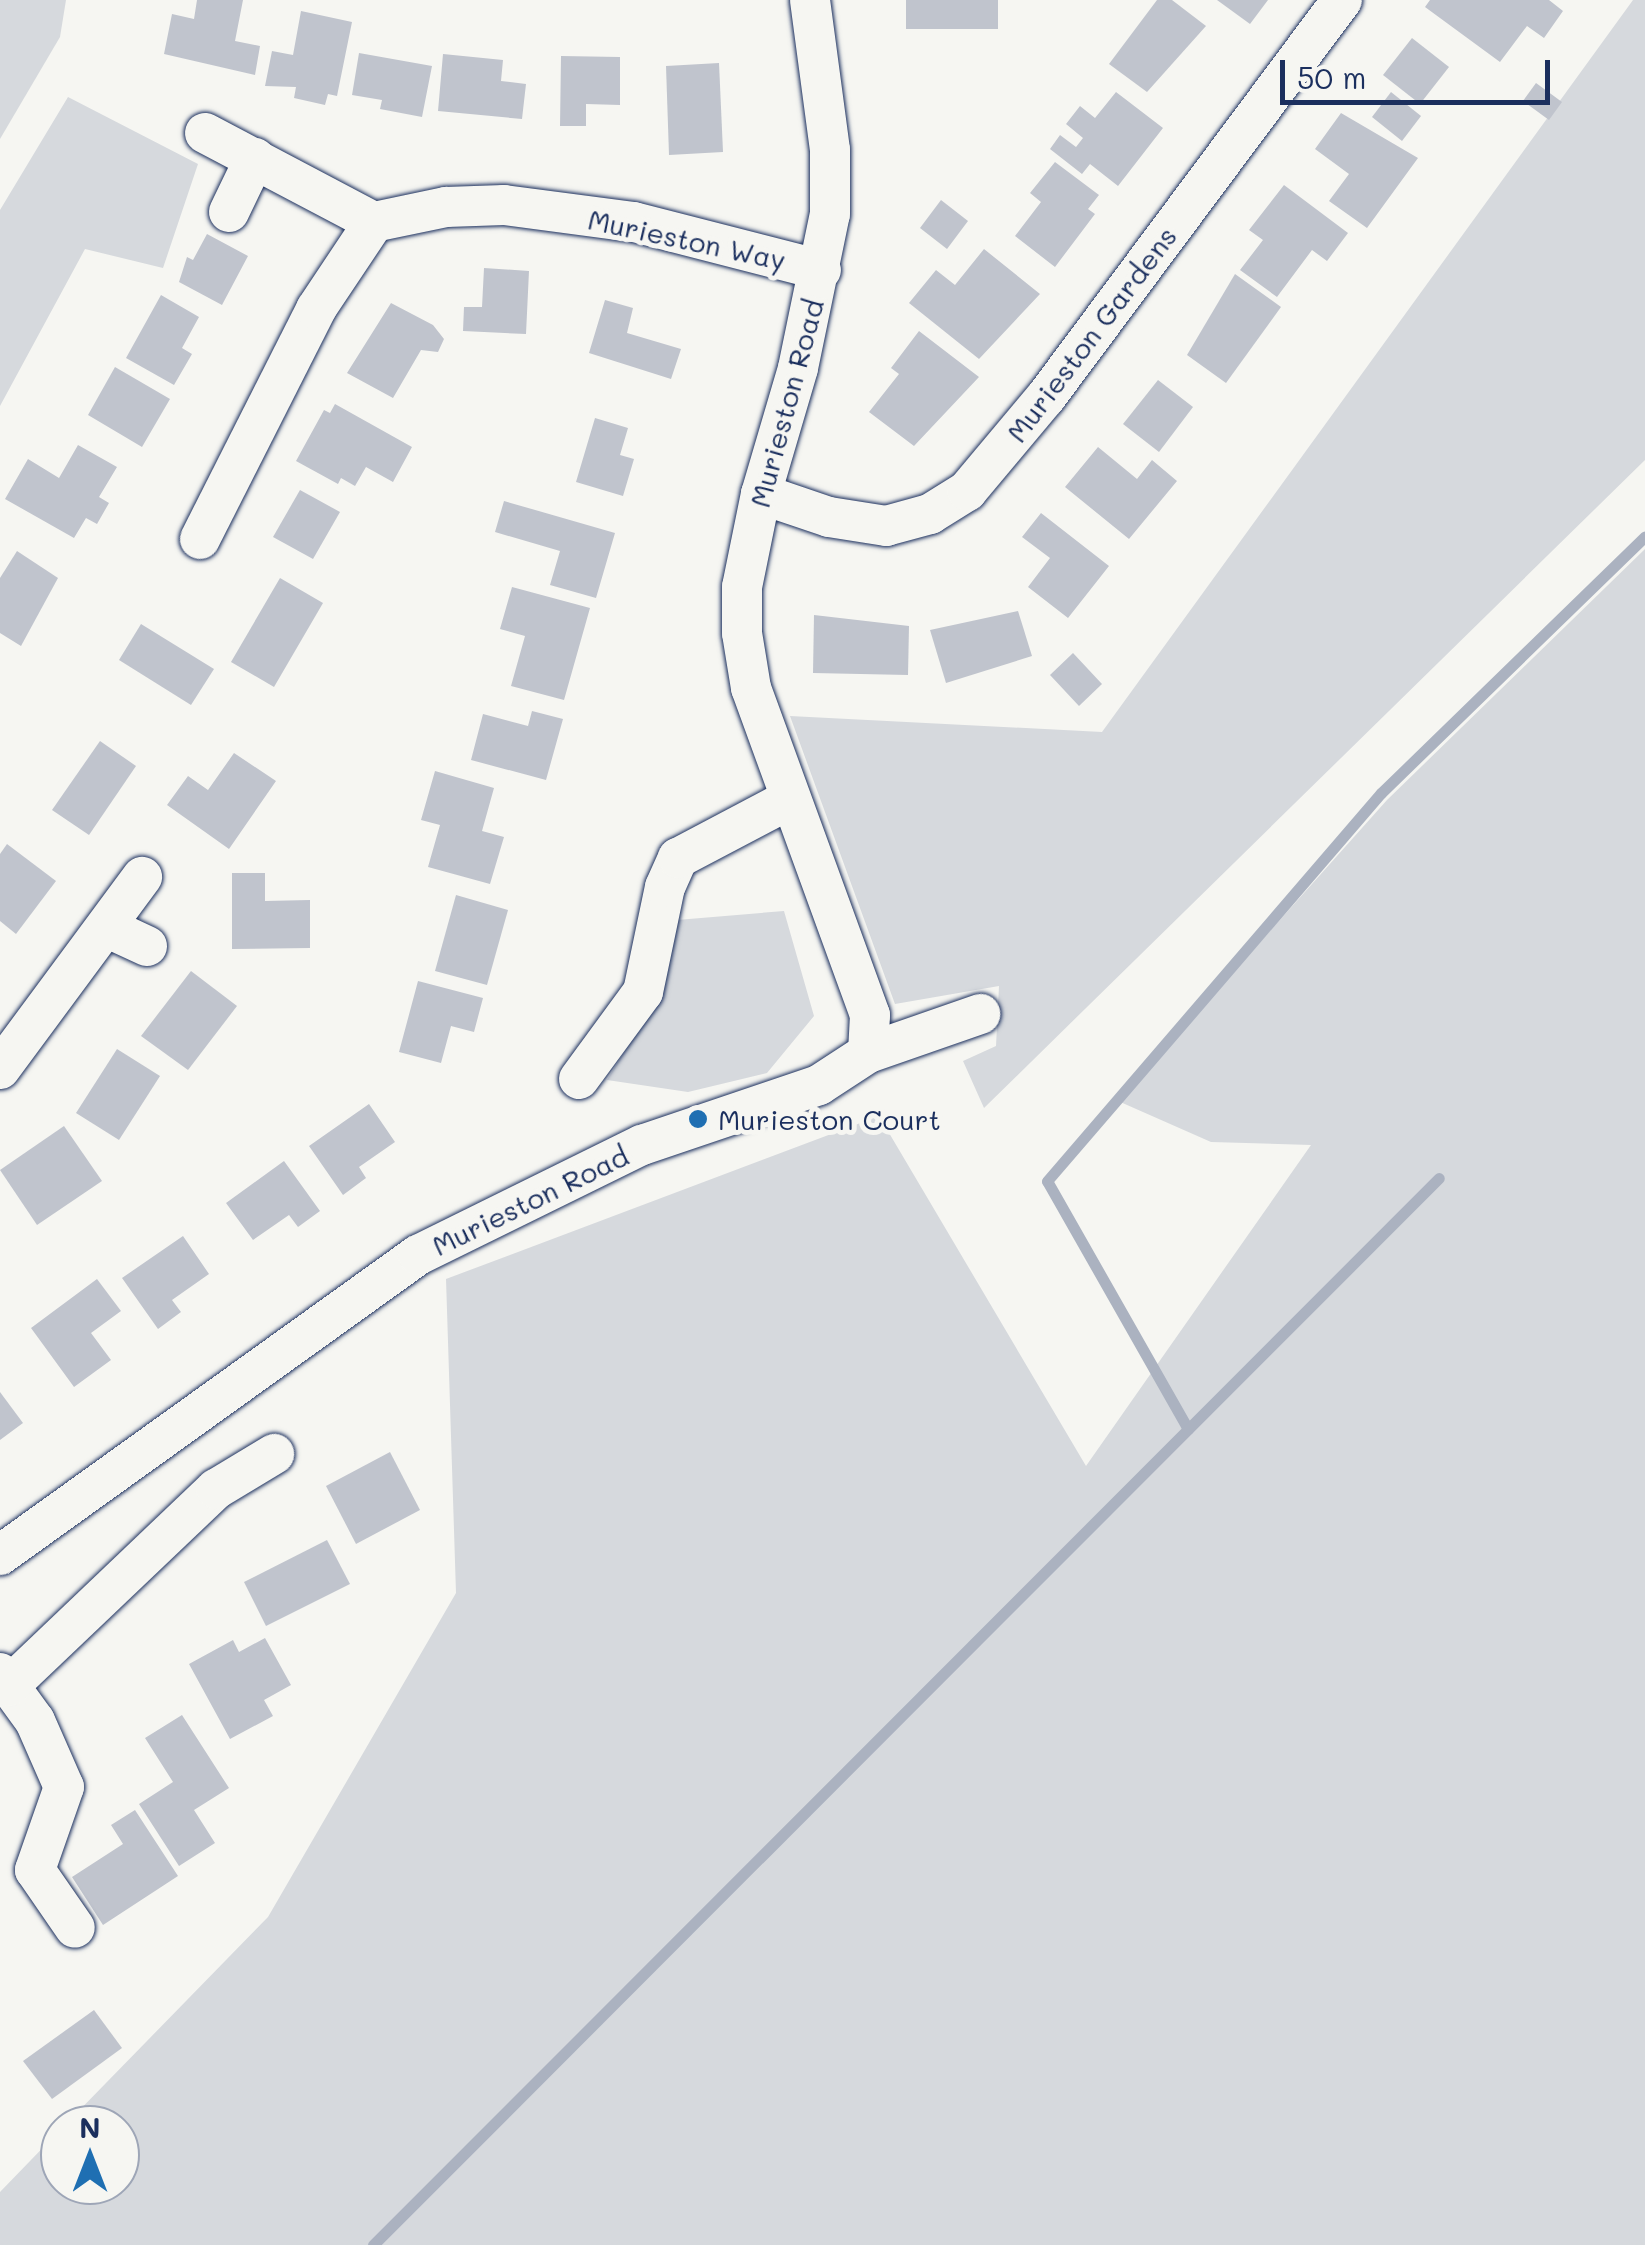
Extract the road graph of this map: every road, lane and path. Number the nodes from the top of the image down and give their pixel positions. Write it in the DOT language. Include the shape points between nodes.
graph roads {
  1 [pos="810,0"];
  2 [pos="1342,0"];
  3 [pos="205,133"];
  4 [pos="255,158"];
  5 [pos="229,212"];
  6 [pos="374,222"];
  7 [pos="821,270"];
  8 [pos="761,494"];
  9 [pos="200,539"];
  10 [pos="790,800"];
  11 [pos="142,877"];
  12 [pos="108,928"];
  13 [pos="147,946"];
  14 [pos="980,1014"];
  15 [pos="868,1053"];
  16 [pos="0,1069"];
  17 [pos="579,1079"];
  18 [pos="274,1454"];
  19 [pos="0,1555"];
  20 [pos="4,1680"];
  21 [pos="76,1928"];
  1 -- 7 [label="street, Murieston Road" via="830,150"];
  2 -- 8 [label="street, Murieston Gardens" via="1046,397 967,491 930,514 886,526"];
  3 -- 4 [label="street"];
  4 -- 5 [label="street"];
  4 -- 6 [label="street"];
  6 -- 7 [label="street, Murieston Way" via="446,207 504,205 634,222"];
  6 -- 9 [label="street" via="316,308"];
  7 -- 8 [label="street, Murieston Road"];
  8 -- 10 [label="street, Murieston Road" via="742,587 742,634 751,688"];
  10 -- 15 [label="street, Murieston Road" via="870,1015"];
  10 -- 17 [label="street" via="678,858 643,992"];
  11 -- 12 [label="street"];
  12 -- 13 [label="street"];
  12 -- 16 [label="street"];
  14 -- 15 [label="street"];
  15 -- 19 [label="street, Murieston Road" via="819,1085 642,1145 418,1256"];
  18 -- 20 [label="street" via="216,1489"];
  20 -- 21 [label="street" via="35,1720 64,1787 35,1870"];
}
